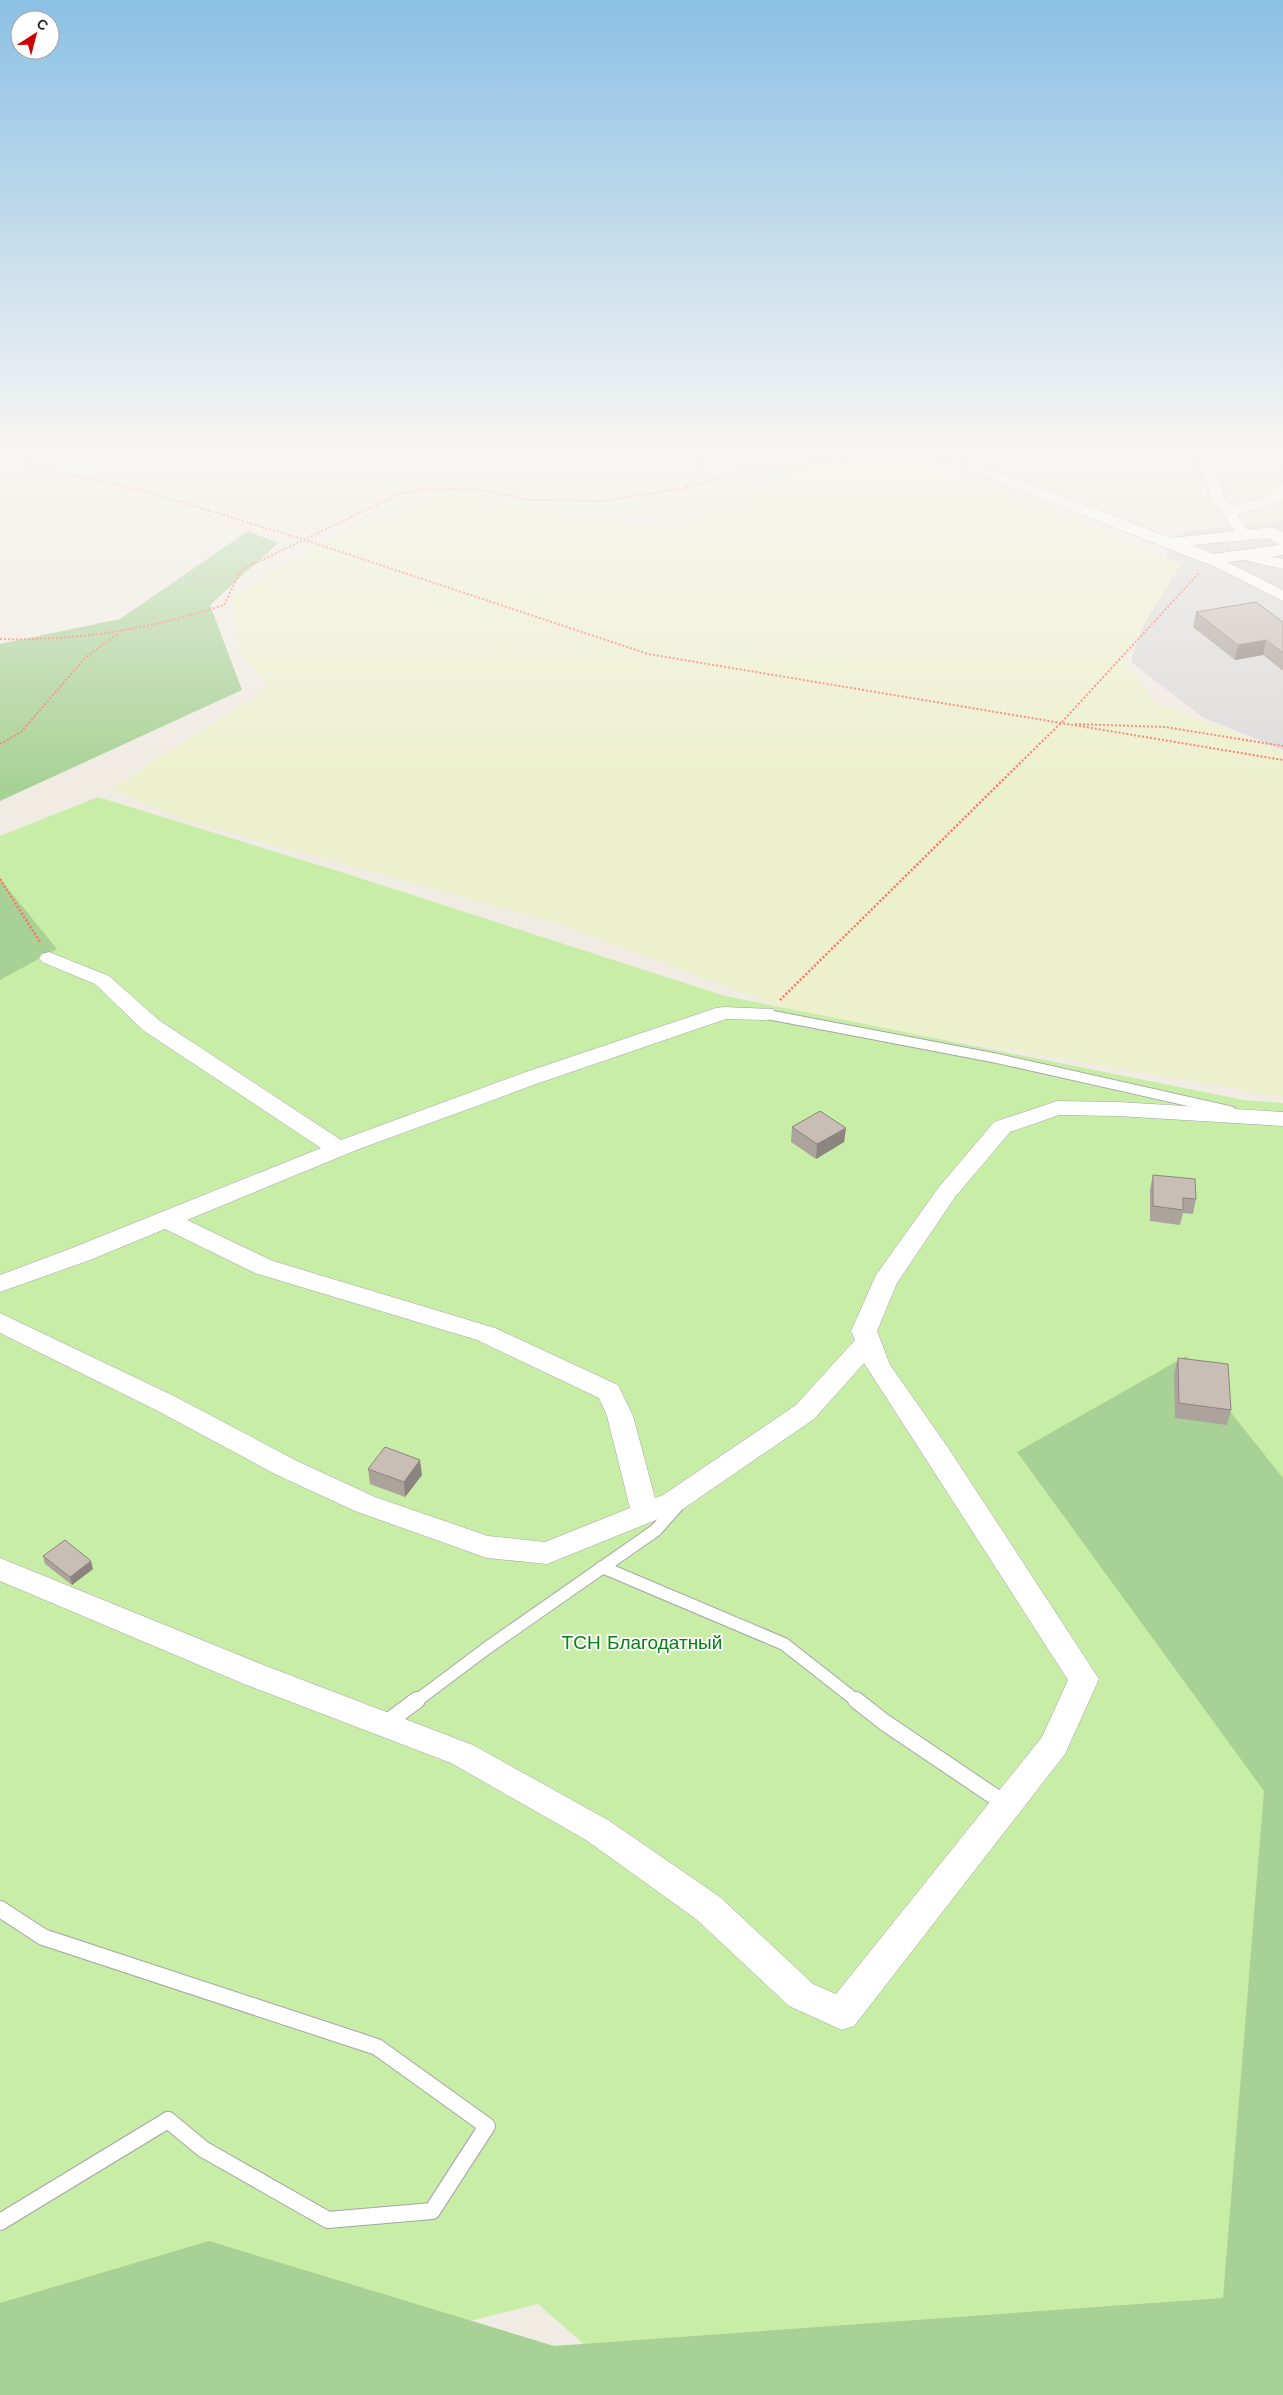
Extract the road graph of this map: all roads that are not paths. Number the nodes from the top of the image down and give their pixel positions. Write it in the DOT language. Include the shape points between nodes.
graph roads {
  1 [pos="1222,565"];
  2 [pos="1283,596"];
  3 [pos="49,958"];
  4 [pos="765,1014"];
  5 [pos="1247,1115"];
  6 [pos="1283,1119"];
  7 [pos="339,1149"];
  8 [pos="165,1220"];
  9 [pos="0,1284"];
  10 [pos="0,1322"];
  11 [pos="868,1342"];
  12 [pos="694,1488"];
  13 [pos="646,1513"];
  14 [pos="602,1567"];
  15 [pos="0,1569"];
  16 [pos="385,1724"];
  17 [pos="1007,1805"];
  18 [pos="0,1909"];
  19 [pos="0,2222"];
  1 -- 2 [label="street"];
  3 -- 7 [label="street" via="102,980 152,1026"];
  4 -- 5 [label="lane" via="995,1058"];
  4 -- 7 [label="street" via="724,1013 531,1078"];
  5 -- 6 [label="street"];
  5 -- 11 [label="street" via="1057,1108 1002,1127 947,1192 885,1281 864,1331"];
  7 -- 8 [label="street"];
  8 -- 9 [label="street"];
  8 -- 13 [label="street" via="264,1267 486,1334 609,1392 620,1416"];
  10 -- 13 [label="street" via="167,1404 285,1467 365,1504 487,1547 547,1553"];
  11 -- 12 [label="street" via="805,1412"];
  11 -- 17 [label="street" via="878,1368 1084,1679 1054,1745"];
  12 -- 13 [label="street" via="673,1502"];
  12 -- 14 [label="lane" via="656,1530"];
  14 -- 16 [label="lane"];
  14 -- 17 [label="lane" via="784,1644 884,1722"];
  15 -- 16 [label="street" via="255,1675"];
  16 -- 17 [label="street" via="462,1754 597,1830 708,1908 801,1995 842,2014"];
  18 -- 19 [label="lane" via="43,1937 377,2047 487,2126 432,2211 328,2220 204,2149 168,2120"];
}
